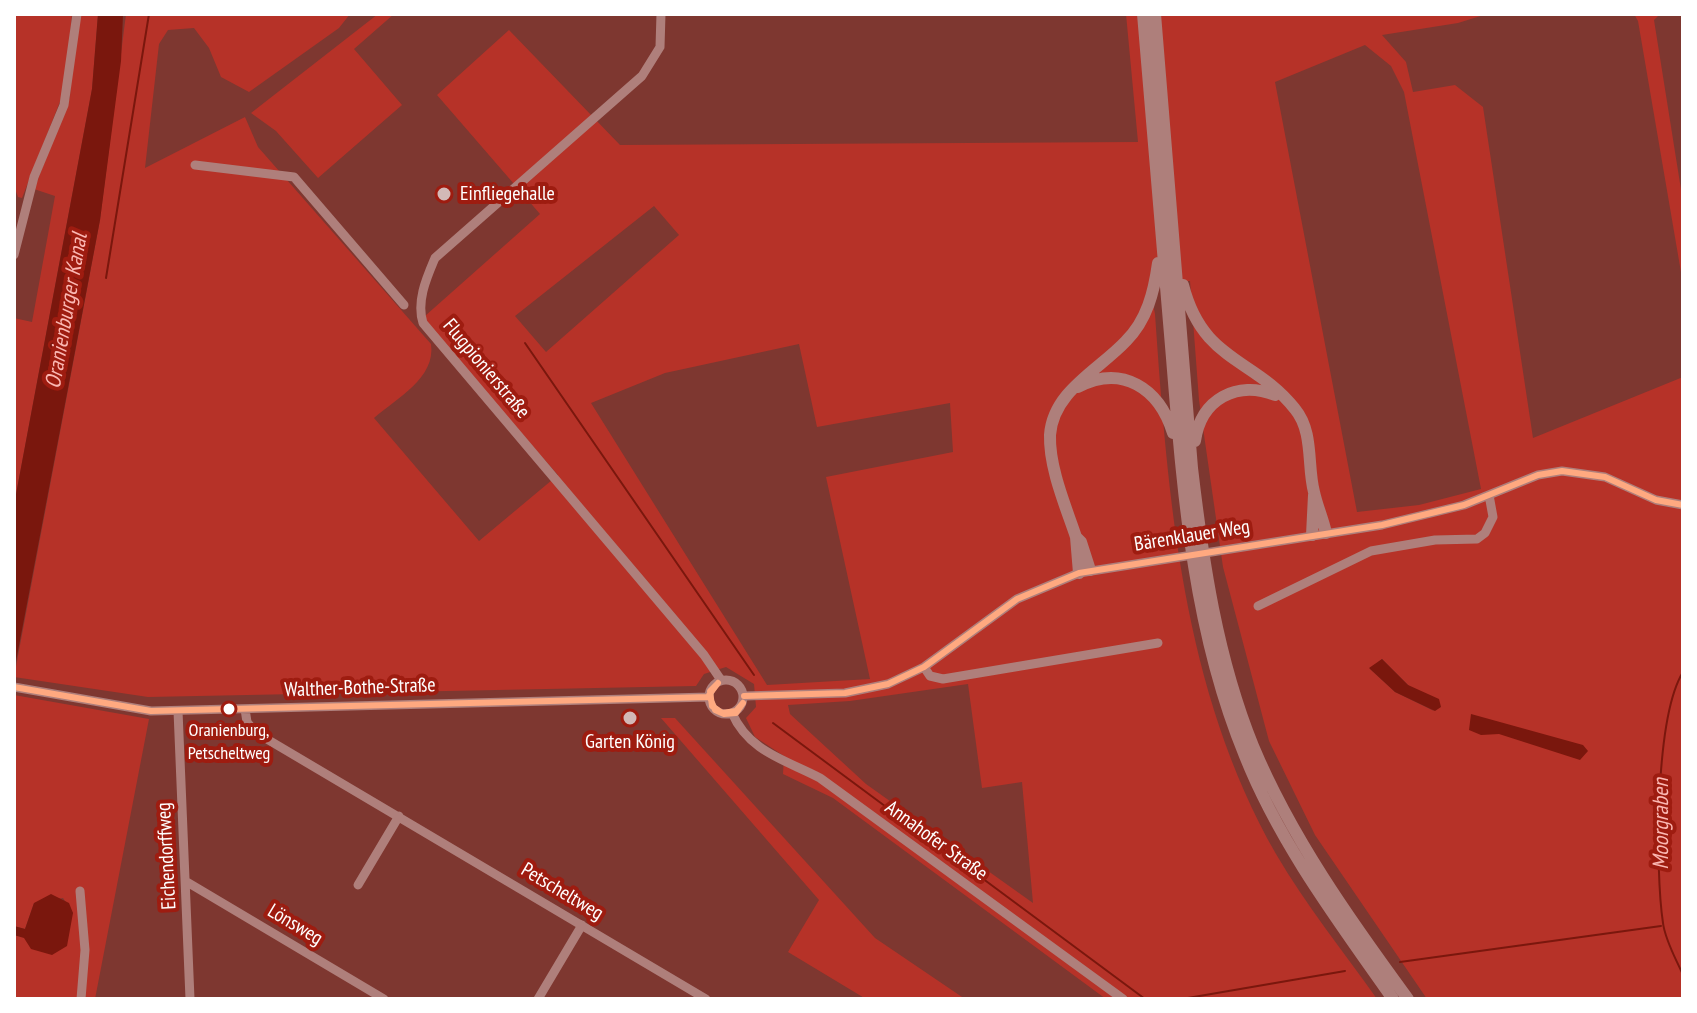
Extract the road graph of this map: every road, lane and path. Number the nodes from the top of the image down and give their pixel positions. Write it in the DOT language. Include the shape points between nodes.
graph roads {
  1 [pos="77,14"];
  2 [pos="661,14"];
  3 [pos="1143,14"];
  4 [pos="1155,14"];
  5 [pos="195,165"];
  6 [pos="1161,236"];
  7 [pos="1174,251"];
  8 [pos="14,255"];
  9 [pos="404,305"];
  10 [pos="1071,391"];
  11 [pos="1287,402"];
  12 [pos="1180,455"];
  13 [pos="1192,468"];
  14 [pos="1314,495"];
  15 [pos="1489,495"];
  16 [pos="1683,505"];
  17 [pos="1326,533"];
  18 [pos="1312,535"];
  19 [pos="1085,572"];
  20 [pos="1258,606"];
  21 [pos="1158,643"];
  22 [pos="924,667"];
  23 [pos="721,680"];
  24 [pos="14,687"];
  25 [pos="744,696"];
  26 [pos="709,697"];
  27 [pos="245,709"];
  28 [pos="178,711"];
  29 [pos="732,713"];
  30 [pos="399,816"];
  31 [pos="187,882"];
  32 [pos="358,885"];
  33 [pos="80,891"];
  34 [pos="582,925"];
  35 [pos="81,999"];
  36 [pos="191,999"];
  37 [pos="384,999"];
  38 [pos="538,999"];
  39 [pos="706,999"];
  40 [pos="1123,999"];
  41 [pos="1393,999"];
  42 [pos="1408,999"];
  1 -- 8 [label="street" via="64,105 34,177"];
  2 -- 23 [label="street, Flugpionierstraße" via="660,47 642,76 435,258 420,315"];
  3 -- 6 [label="highway"];
  4 -- 7 [label="highway"];
  5 -- 9 [label="street" via="294,177"];
  6 -- 10 [label="highway" via="1146,313 1126,341"];
  6 -- 12 [label="highway"];
  7 -- 11 [label="highway" via="1201,328 1226,356"];
  7 -- 13 [label="highway"];
  10 -- 12 [label="highway" via="1113,377 1141,385 1164,408"];
  10 -- 19 [label="highway" via="1059,406 1050,436"];
  11 -- 13 [label="highway" via="1255,388 1222,396 1200,421"];
  11 -- 14 [label="highway" via="1305,432"];
  12 -- 41 [label="highway" via="1211,652 1245,758 1291,849"];
  13 -- 42 [label="highway" via="1222,650 1254,748 1300,841"];
  14 -- 17 [label="highway"];
  14 -- 18 [label="highway"];
  15 -- 16 [label="street, Bärenklauer Weg" via="1562,471 1605,477 1656,500"];
  15 -- 17 [label="street, Bärenklauer Weg" via="1437,513"];
  15 -- 20 [label="street" via="1493,517 1477,539 1371,551"];
  17 -- 18 [label="street, Bärenklauer Weg"];
  18 -- 19 [label="street, Bärenklauer Weg"];
  19 -- 22 [label="street, Bärenklauer Weg" via="1017,599"];
  21 -- 22 [label="street" via="943,679 930,676"];
  22 -- 25 [label="street, Bärenklauer Weg" via="888,684 853,692"];
  23 -- 25 [label="street" via="736,682"];
  23 -- 26 [label="street"];
  24 -- 28 [label="street, Walther-Bothe-Straße"];
  25 -- 29 [label="street"];
  26 -- 27 [label="street, Walther-Bothe-Straße"];
  26 -- 29 [label="street" via="717,711"];
  27 -- 28 [label="street, Walther-Bothe-Straße"];
  27 -- 30 [label="street, Petscheltweg" via="255,732"];
  28 -- 31 [label="street, Eichendorffweg"];
  29 -- 40 [label="street, Annahofer Straße" via="764,751 820,778"];
  30 -- 32 [label="street"];
  30 -- 34 [label="street, Petscheltweg"];
  31 -- 36 [label="street, Eichendorffweg"];
  31 -- 37 [label="street, Lönsweg"];
  33 -- 35 [label="street" via="85,950"];
  34 -- 38 [label="street"];
  34 -- 39 [label="street, Petscheltweg"];
}
